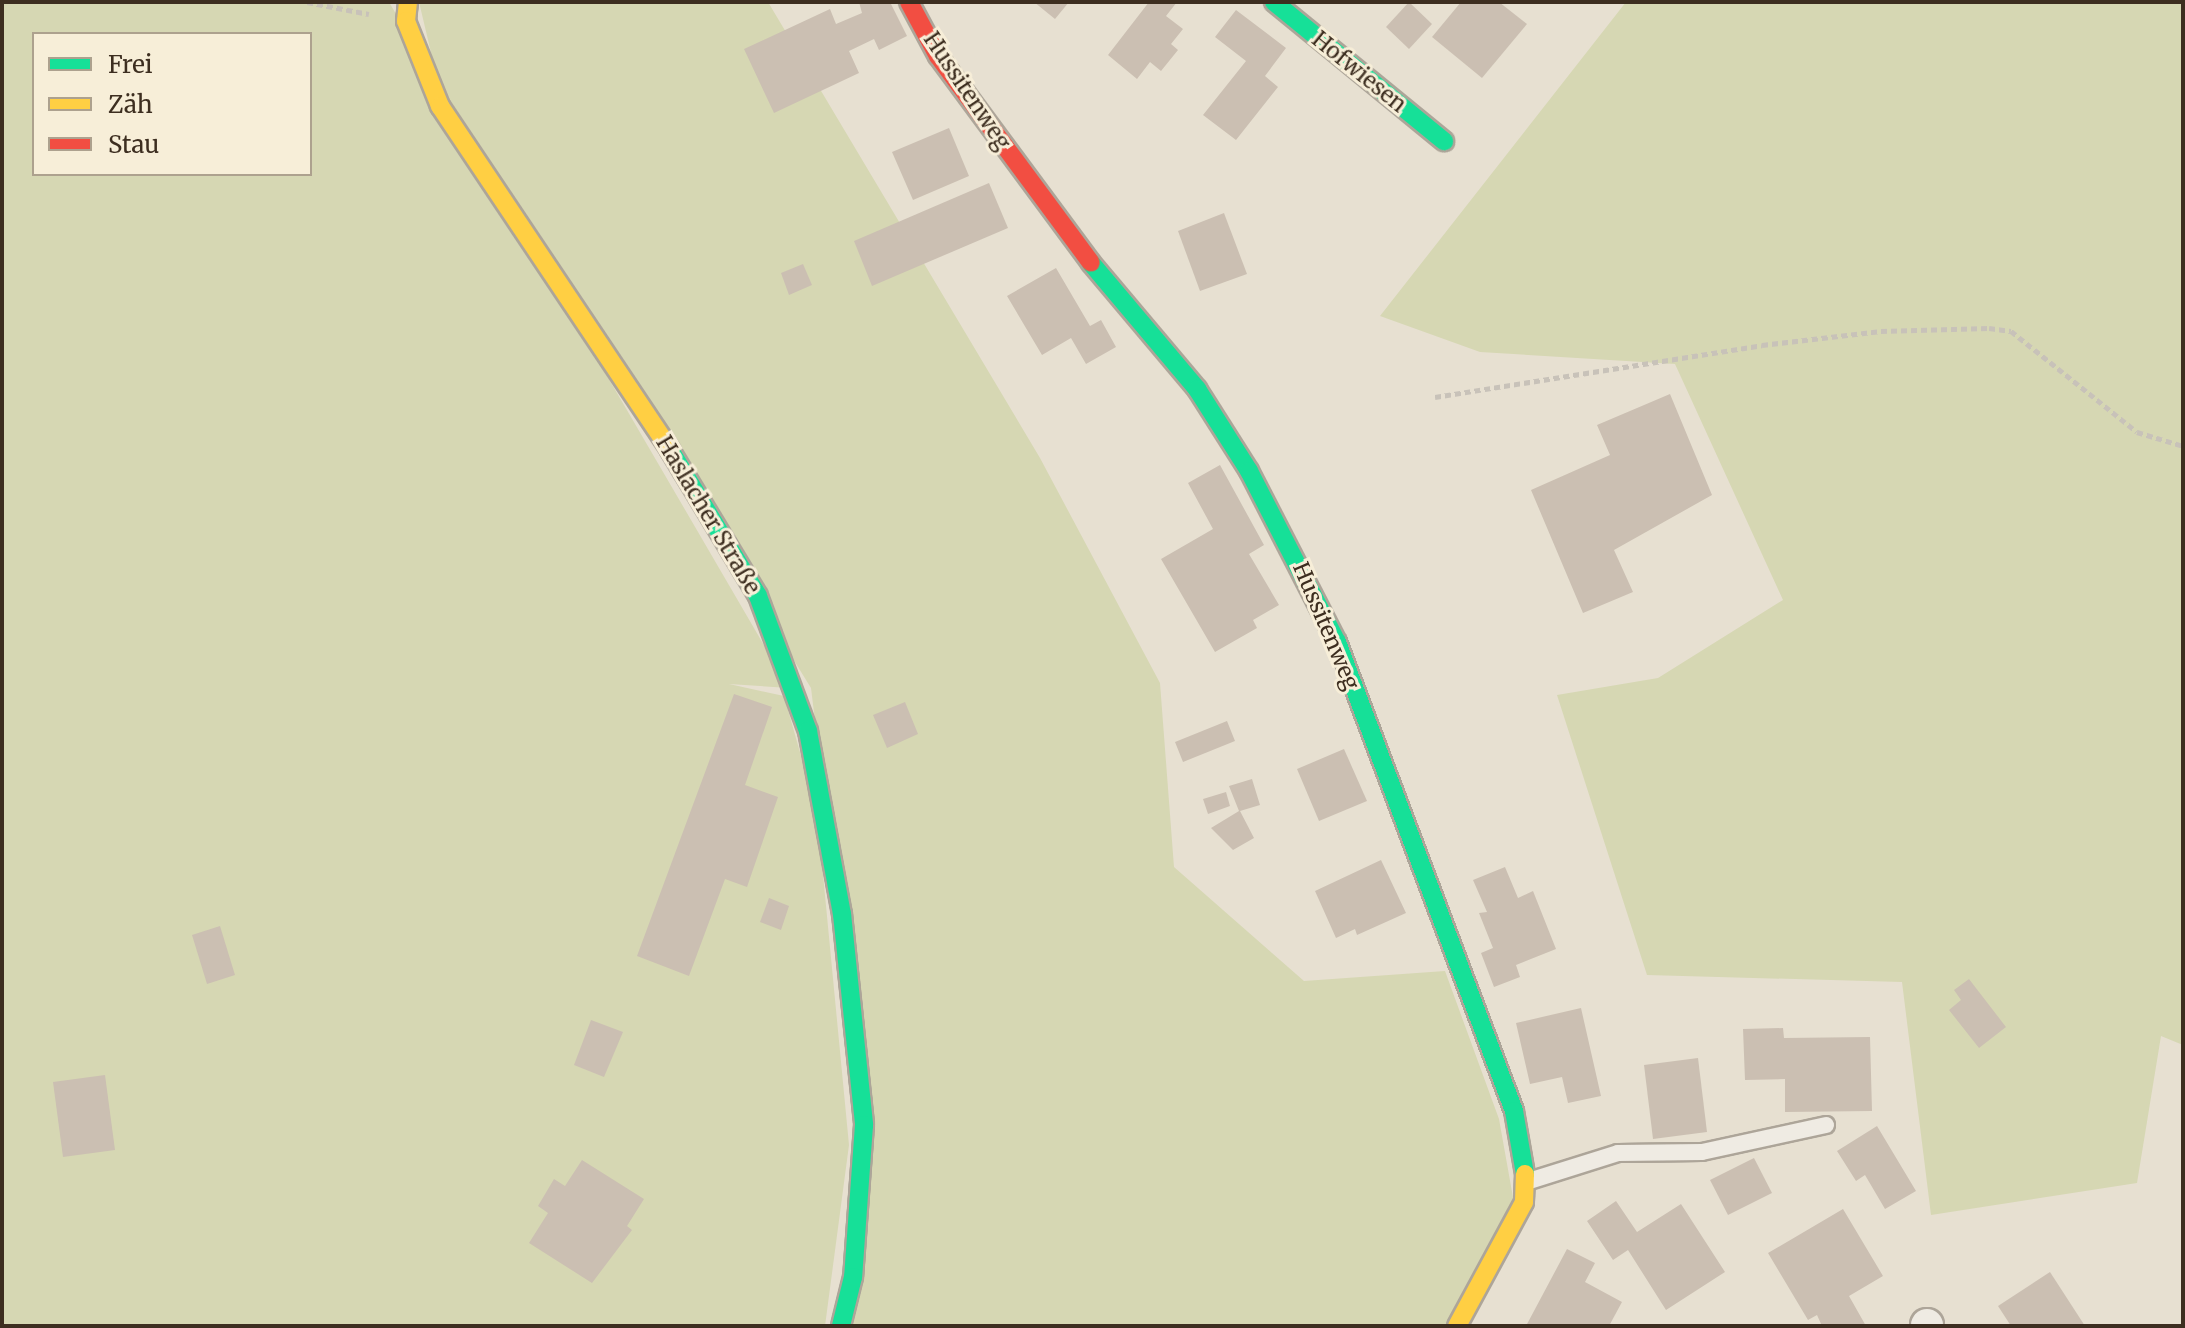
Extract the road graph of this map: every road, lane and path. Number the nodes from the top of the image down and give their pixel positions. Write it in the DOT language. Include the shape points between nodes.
graph roads {
  1 [pos="307,2"];
  2 [pos="909,2"];
  3 [pos="1274,2"];
  4 [pos="407,12"];
  5 [pos="1444,141"];
  6 [pos="1435,397"];
  7 [pos="2183,446"];
  8 [pos="1826,1125"];
  9 [pos="1529,1181"];
  10 [pos="841,1326"];
  11 [pos="1457,1326"];
  1 -- 4 [label="path"];
  2 -- 9 [label="street, Hussitenweg" via="938,56 1050,214 1197,389 1301,566 1337,642 1514,1111"];
  3 -- 5 [label="street, Hofwiesen"];
  4 -- 10 [label="street, Haslacher Straße" via="440,106 710,509 758,596 799,703 842,914 864,1125 853,1277"];
  6 -- 7 [label="path" via="1762,345 1881,331 1989,328 2011,331 2137,432"];
  8 -- 9 [label="lane" via="1702,1152 1618,1153"];
  9 -- 11 [label="street" via="1509,1235"];
}
